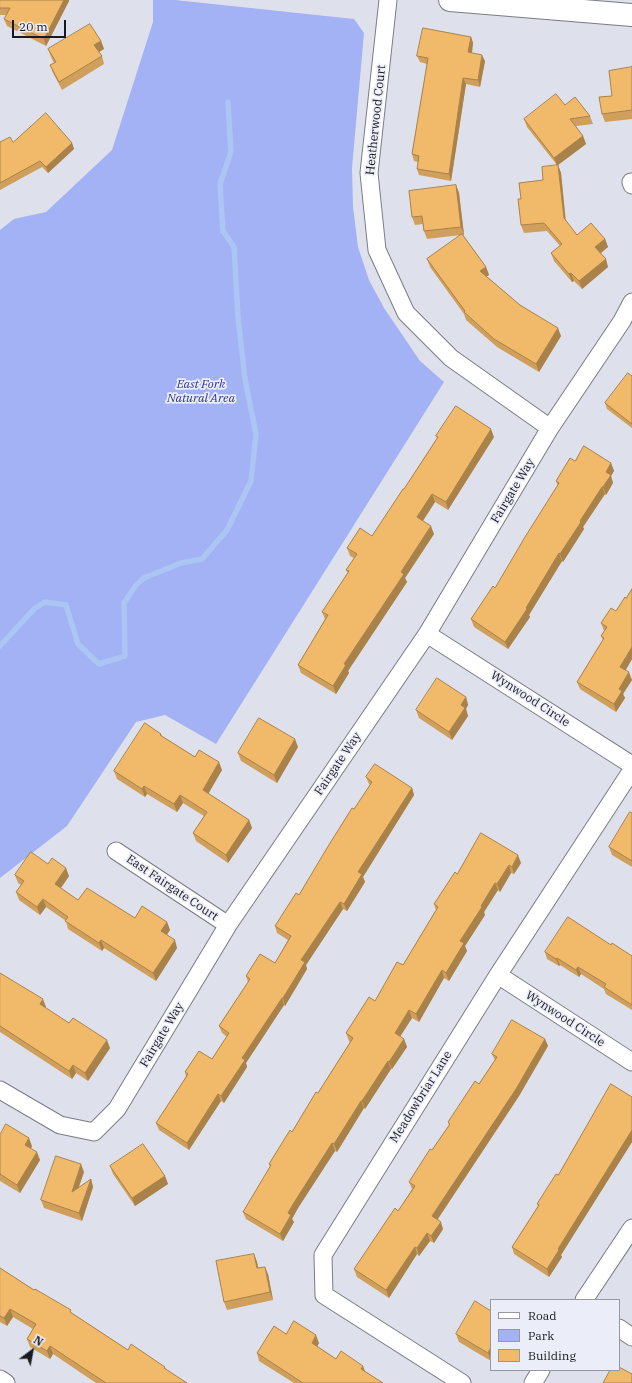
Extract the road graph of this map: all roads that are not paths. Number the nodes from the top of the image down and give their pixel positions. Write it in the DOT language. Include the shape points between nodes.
graph roads {
  1 [pos="388,0"];
  2 [pos="450,0"];
  3 [pos="632,15"];
  4 [pos="632,302"];
  5 [pos="627,325"];
  6 [pos="550,428"];
  7 [pos="427,634"];
  8 [pos="632,765"];
  9 [pos="632,770"];
  10 [pos="116,851"];
  11 [pos="228,925"];
  12 [pos="498,975"];
  13 [pos="632,1062"];
  14 [pos="0,1090"];
  15 [pos="632,1228"];
  16 [pos="585,1299"];
  17 [pos="620,1329"];
  18 [pos="632,1337"];
  19 [pos="540,1371"];
  20 [pos="0,1379"];
  21 [pos="6,1383"];
  22 [pos="462,1383"];
  23 [pos="532,1383"];
  1 -- 6 [label="street, Heatherwood Court" via="369,173 377,250 406,313 451,358"];
  2 -- 3 [label="street"];
  4 -- 5 [label="street, Fairgate Way"];
  5 -- 6 [label="street, Fairgate Way"];
  6 -- 7 [label="street, Fairgate Way"];
  7 -- 8 [label="street, Wynwood Circle"];
  7 -- 11 [label="street, Fairgate Way"];
  9 -- 12 [label="street, Meadowbriar Lane"];
  10 -- 11 [label="street, East Fairgate Court"];
  11 -- 14 [label="street, Fairgate Way" via="117,1109 94,1132 60,1125"];
  12 -- 13 [label="street, Wynwood Circle"];
  12 -- 22 [label="street, Meadowbriar Lane" via="323,1255 324,1295"];
  15 -- 16 [label="street"];
  17 -- 18 [label="street"];
  19 -- 23 [label="street"];
  20 -- 21 [label="street"];
}
